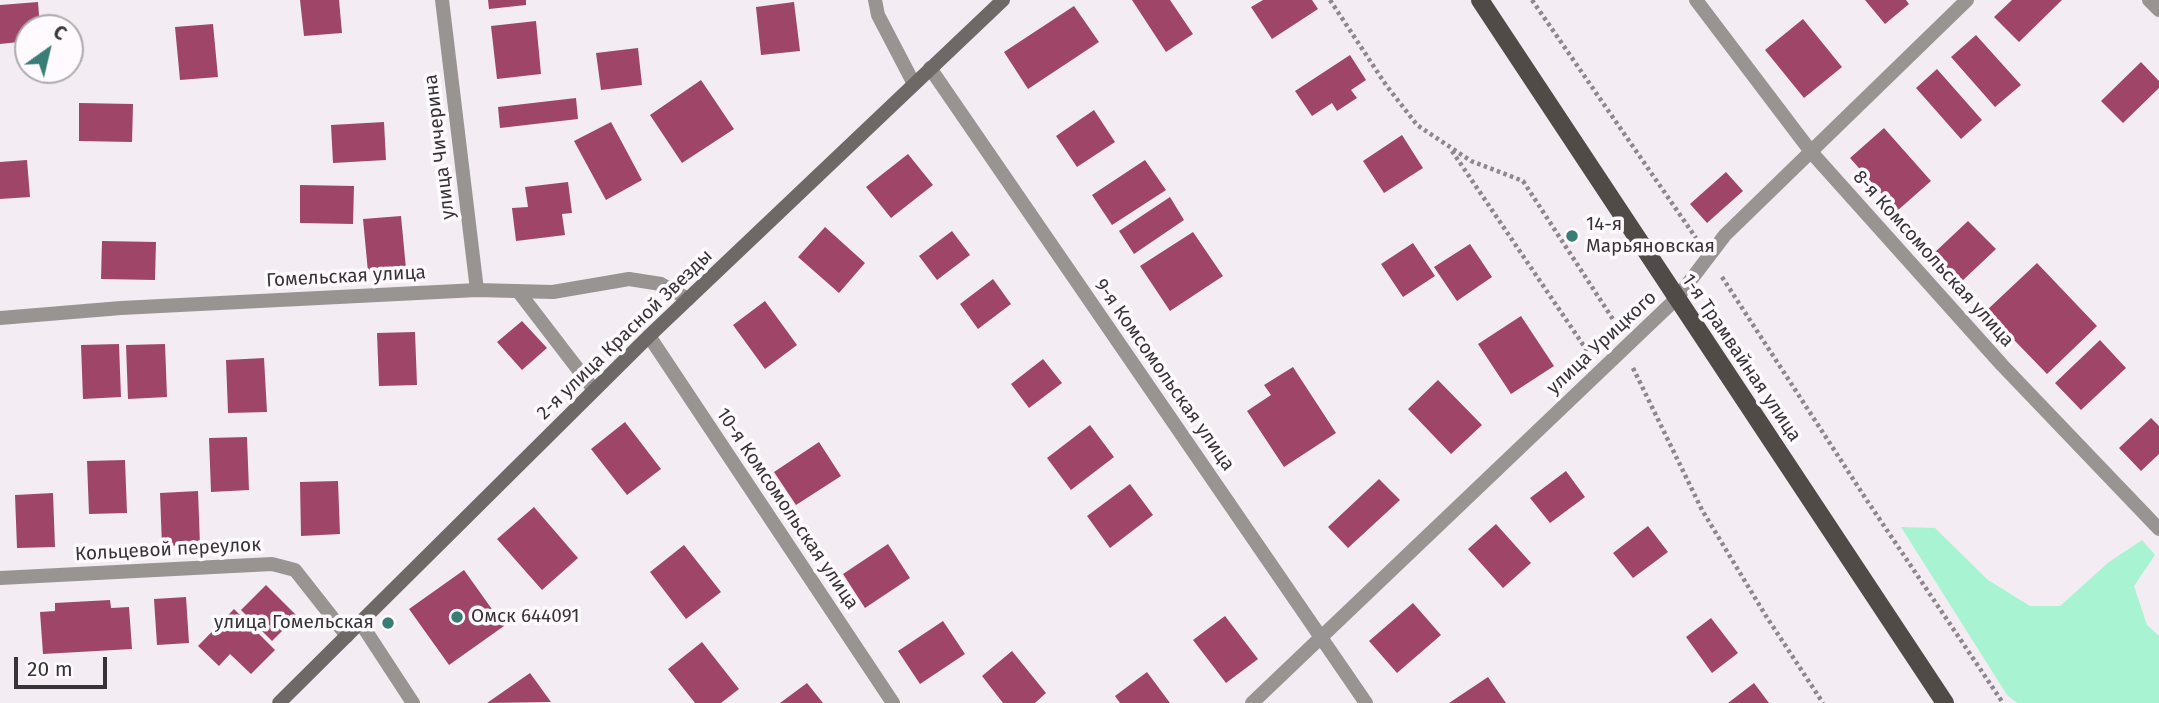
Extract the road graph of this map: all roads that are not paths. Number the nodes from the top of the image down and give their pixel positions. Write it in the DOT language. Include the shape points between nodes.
graph roads {
  1 [pos="442,0"];
  2 [pos="875,0"];
  3 [pos="1003,0"];
  4 [pos="1480,0"];
  5 [pos="1696,0"];
  6 [pos="1967,0"];
  7 [pos="2149,0"];
  8 [pos="2159,10"];
  9 [pos="930,68"];
  10 [pos="914,84"];
  11 [pos="1812,153"];
  12 [pos="477,290"];
  13 [pos="518,291"];
  14 [pos="1677,298"];
  15 [pos="688,299"];
  16 [pos="0,318"];
  17 [pos="649,336"];
  18 [pos="594,390"];
  19 [pos="2159,529"];
  20 [pos="0,578"];
  21 [pos="360,622"];
  22 [pos="347,636"];
  23 [pos="1321,636"];
  24 [pos="279,703"];
  25 [pos="413,703"];
  26 [pos="893,703"];
  27 [pos="1252,703"];
  28 [pos="1366,703"];
  29 [pos="1945,703"];
  1 -- 12 [label="street, улица Чичерина"];
  2 -- 10 [label="street" via="878,15"];
  3 -- 9 [label="street, 2-я улица Красной Звезды"];
  4 -- 14 [label="main road, 1-я Трамвайная улица"];
  5 -- 11 [label="street, 8-я Комсомольская улица"];
  6 -- 11 [label="street, улица Урицкого"];
  7 -- 8 [label="street"];
  9 -- 10 [label="street, 2-я улица Красной Звезды"];
  9 -- 23 [label="street, 9-я Комсомольская улица"];
  10 -- 15 [label="street, 2-я улица Красной Звезды"];
  11 -- 14 [label="street, улица Урицкого" via="1724,236"];
  11 -- 19 [label="street, 8-я Комсомольская улица" via="2002,365"];
  12 -- 13 [label="street, Гомельская улица"];
  12 -- 16 [label="street, Гомельская улица"];
  13 -- 15 [label="street, Гомельская улица" via="553,292 629,279 661,284"];
  13 -- 18 [label="street"];
  14 -- 23 [label="street, улица Урицкого"];
  14 -- 29 [label="main road, 1-я Трамвайная улица"];
  15 -- 17 [label="street, 2-я улица Красной Звезды"];
  17 -- 18 [label="street, 2-я улица Красной Звезды"];
  17 -- 26 [label="street, 10-я Комсомольская улица"];
  18 -- 21 [label="street, 2-я улица Красной Звезды"];
  20 -- 22 [label="street, Кольцевой переулок" via="272,564 295,569"];
  21 -- 22 [label="street, 2-я улица Красной Звезды"];
  21 -- 25 [label="street"];
  22 -- 24 [label="street, 2-я улица Красной Звезды"];
  23 -- 27 [label="street, улица Урицкого"];
  23 -- 28 [label="street, 9-я Комсомольская улица"];
}
